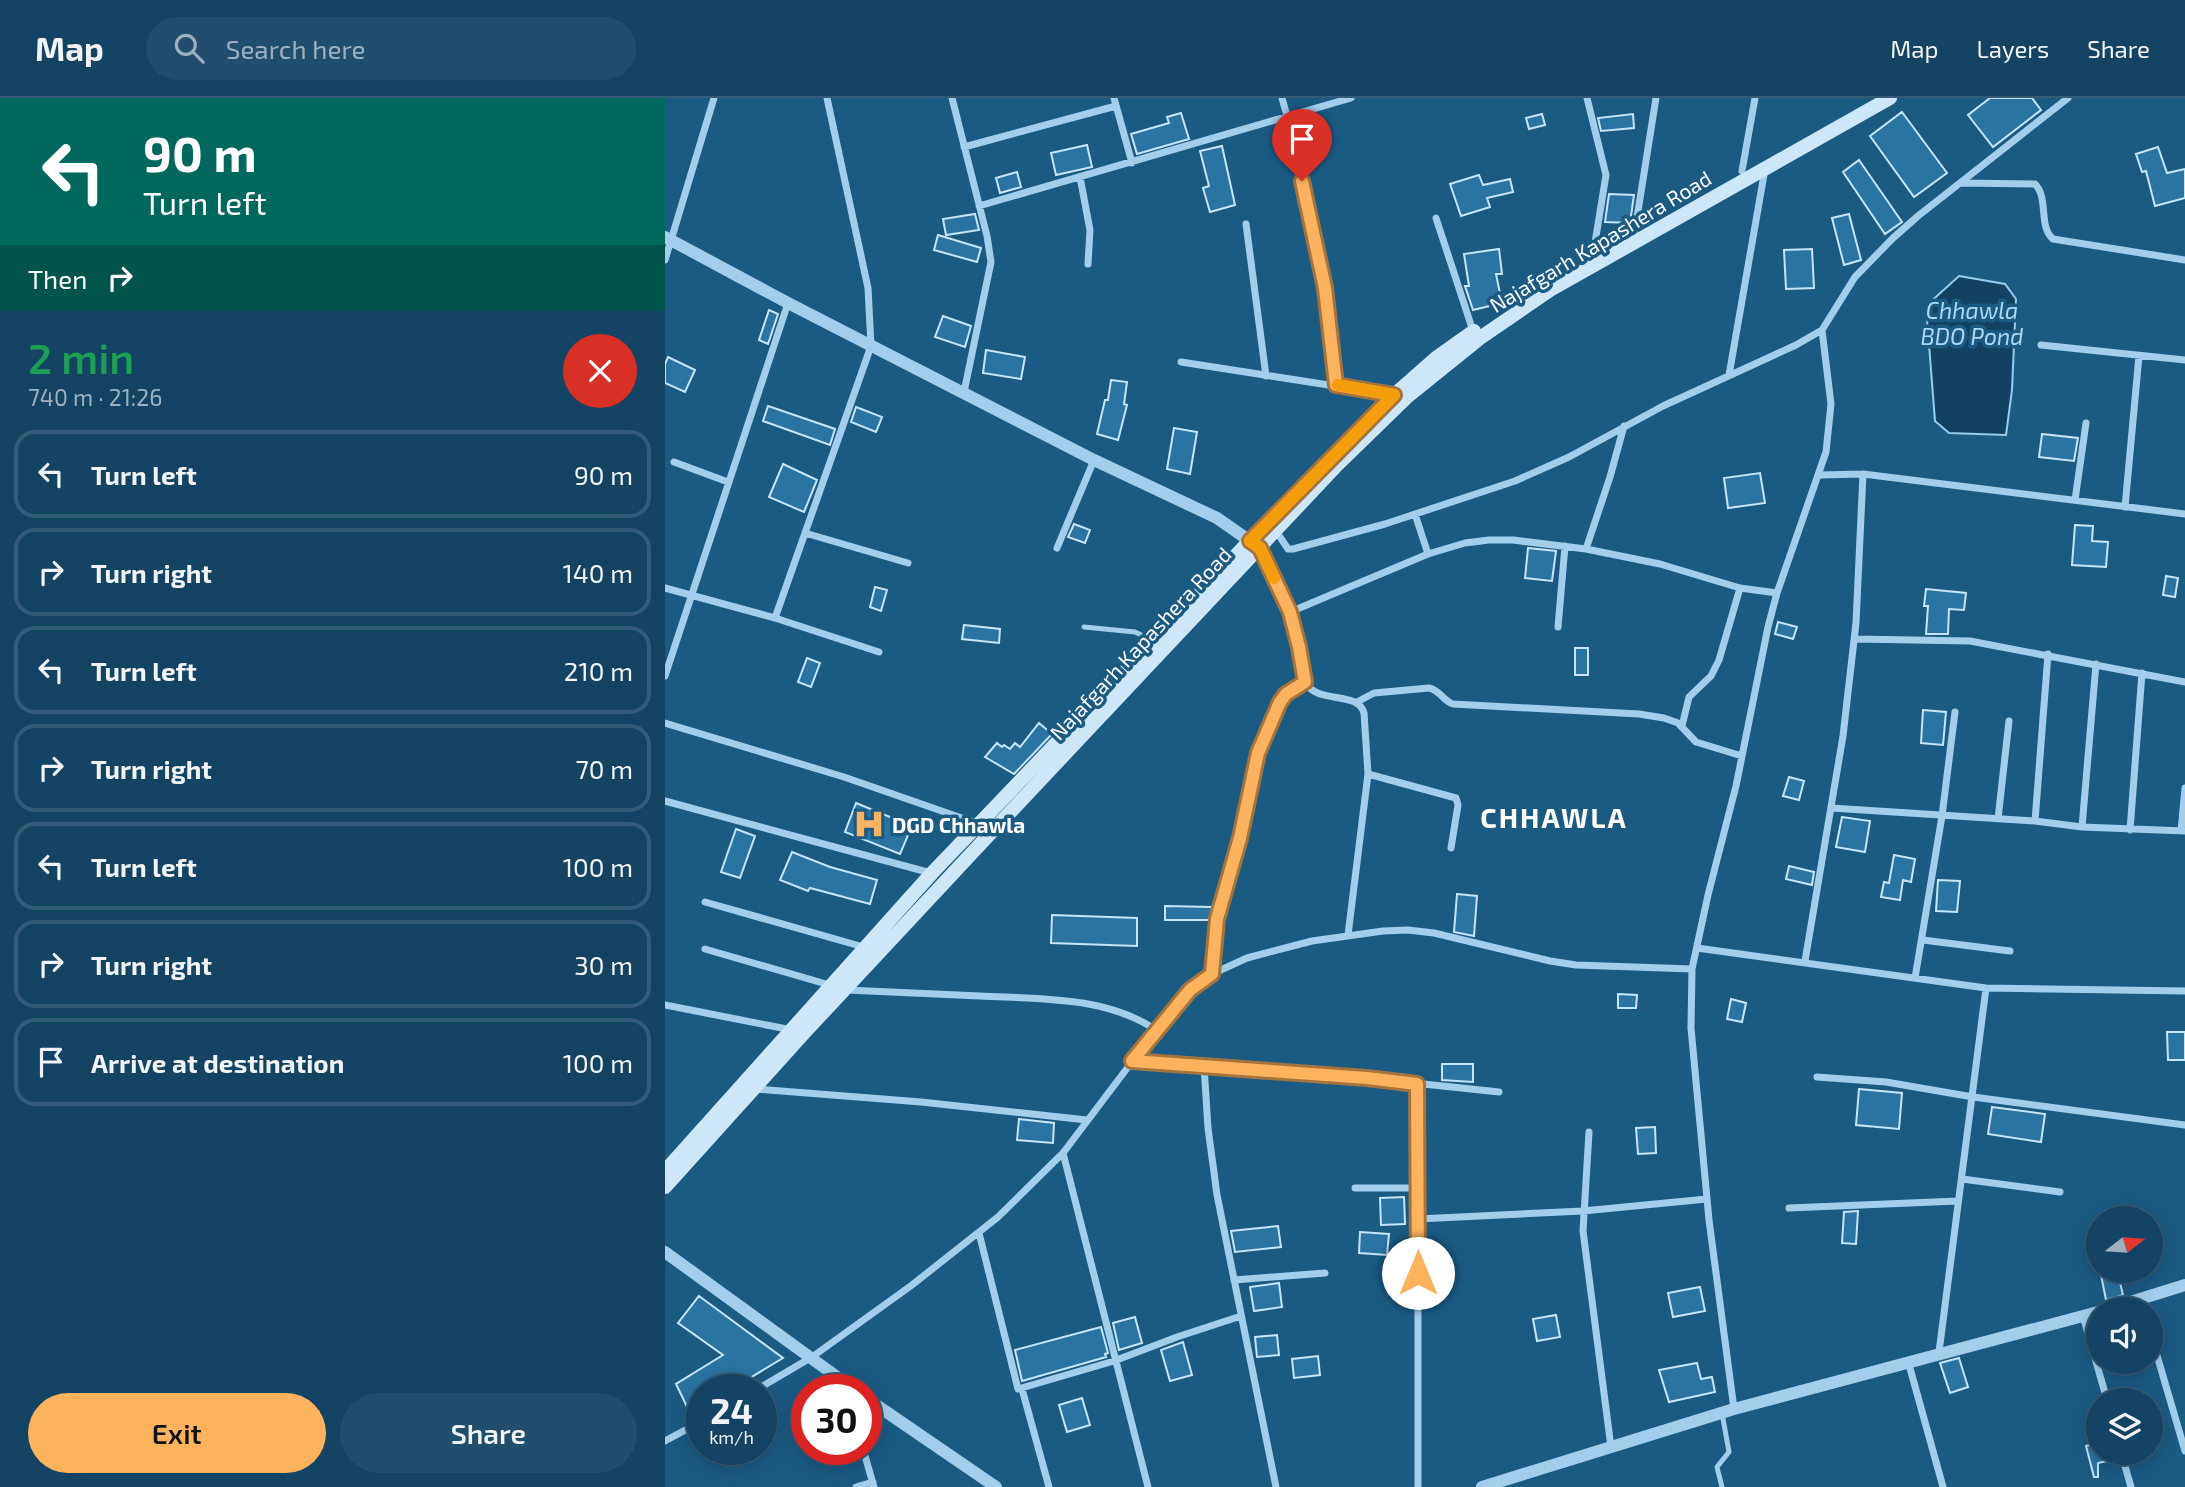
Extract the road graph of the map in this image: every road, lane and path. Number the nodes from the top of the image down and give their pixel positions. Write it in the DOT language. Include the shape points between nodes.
graph roads {
  1 [pos="714,98"];
  2 [pos="827,98"];
  3 [pos="952,98"];
  4 [pos="1282,98"];
  5 [pos="1351,98"];
  6 [pos="1587,98"];
  7 [pos="1656,98"];
  8 [pos="1755,98"];
  9 [pos="1872,98"];
  10 [pos="1890,98"];
  11 [pos="2068,98"];
  12 [pos="1115,102"];
  13 [pos="1287,116"];
  14 [pos="964,147"];
  15 [pos="1132,163"];
  16 [pos="1765,169"];
  17 [pos="1742,171"];
  18 [pos="1080,177"];
  19 [pos="1960,183"];
  20 [pos="979,206"];
  21 [pos="1436,218"];
  22 [pos="1246,224"];
  23 [pos="1635,230"];
  24 [pos="668,238"];
  25 [pos="1594,255"];
  26 [pos="665,260"];
  27 [pos="2185,260"];
  28 [pos="1088,264"];
  29 [pos="787,303"];
  30 [pos="1822,330"];
  31 [pos="1473,331"];
  32 [pos="2041,345"];
  33 [pos="871,346"];
  34 [pos="2139,356"];
  35 [pos="2185,360"];
  36 [pos="1181,362"];
  37 [pos="1729,375"];
  38 [pos="1266,376"];
  39 [pos="1336,385"];
  40 [pos="964,392"];
  41 [pos="1394,395"];
  42 [pos="2086,423"];
  43 [pos="1624,426"];
  44 [pos="1094,460"];
  45 [pos="674,462"];
  46 [pos="1863,474"];
  47 [pos="1821,475"];
  48 [pos="728,482"];
  49 [pos="2075,500"];
  50 [pos="2125,507"];
  51 [pos="1415,514"];
  52 [pos="2185,514"];
  53 [pos="1276,531"];
  54 [pos="805,533"];
  55 [pos="1255,545"];
  56 [pos="1565,546"];
  57 [pos="1057,548"];
  58 [pos="1585,549"];
  59 [pos="1428,554"];
  60 [pos="908,564"];
  61 [pos="665,588"];
  62 [pos="1740,588"];
  63 [pos="1777,593"];
  64 [pos="692,595"];
  65 [pos="1290,612"];
  66 [pos="775,618"];
  67 [pos="1558,627"];
  68 [pos="1084,628"];
  69 [pos="1854,639"];
  70 [pos="1154,641"];
  71 [pos="879,652"];
  72 [pos="2047,654"];
  73 [pos="2096,664"];
  74 [pos="2142,673"];
  75 [pos="665,676"];
  76 [pos="1305,682"];
  77 [pos="2185,682"];
  78 [pos="1357,702"];
  79 [pos="1955,712"];
  80 [pos="2009,721"];
  81 [pos="665,723"];
  82 [pos="1682,726"];
  83 [pos="1742,756"];
  84 [pos="1368,774"];
  85 [pos="2185,788"];
  86 [pos="665,801"];
  87 [pos="1831,808"];
  88 [pos="1943,816"];
  89 [pos="1999,819"];
  90 [pos="2035,821"];
  91 [pos="980,824"];
  92 [pos="2082,827"];
  93 [pos="2130,830"];
  94 [pos="2183,831"];
  95 [pos="1451,848"];
  96 [pos="932,873"];
  97 [pos="705,902"];
  98 [pos="1348,935"];
  99 [pos="1923,940"];
  100 [pos="867,948"];
  101 [pos="1697,948"];
  102 [pos="705,949"];
  103 [pos="2010,951"];
  104 [pos="1805,961"];
  105 [pos="1692,969"];
  106 [pos="1212,974"];
  107 [pos="1915,978"];
  108 [pos="840,988"];
  109 [pos="1986,988"];
  110 [pos="2185,991"];
  111 [pos="665,1005"];
  112 [pos="793,1030"];
  113 [pos="1156,1030"];
  114 [pos="1132,1061"];
  115 [pos="1203,1066"];
  116 [pos="1817,1077"];
  117 [pos="1417,1084"];
  118 [pos="754,1089"];
  119 [pos="1499,1092"];
  120 [pos="1973,1097"];
  121 [pos="1087,1120"];
  122 [pos="2185,1125"];
  123 [pos="1589,1132"];
  124 [pos="1063,1153"];
  125 [pos="665,1171"];
  126 [pos="1962,1179"];
  127 [pos="665,1187"];
  128 [pos="1355,1188"];
  129 [pos="1416,1188"];
  130 [pos="2060,1192"];
  131 [pos="1707,1199"];
  132 [pos="1958,1201"];
  133 [pos="1789,1208"];
  134 [pos="1583,1211"];
  135 [pos="1418,1220"];
  136 [pos="979,1233"];
  137 [pos="665,1252"];
  138 [pos="1325,1273"];
  139 [pos="1234,1280"];
  140 [pos="2185,1284"];
  141 [pos="2158,1297"];
  142 [pos="2086,1315"];
  143 [pos="2083,1316"];
  144 [pos="1241,1317"];
  145 [pos="1939,1353"];
  146 [pos="812,1357"];
  147 [pos="1114,1361"];
  148 [pos="1908,1361"];
  149 [pos="831,1374"];
  150 [pos="2162,1374"];
  151 [pos="777,1377"];
  152 [pos="2103,1388"];
  153 [pos="1023,1389"];
  154 [pos="882,1409"];
  155 [pos="1728,1411"];
  156 [pos="686,1430"];
  157 [pos="665,1441"];
  158 [pos="1611,1447"];
  159 [pos="2185,1451"];
  160 [pos="867,1465"];
  161 [pos="2125,1465"];
  162 [pos="873,1485"];
  163 [pos="856,1487"];
  164 [pos="996,1487"];
  165 [pos="1049,1487"];
  166 [pos="1148,1487"];
  167 [pos="1276,1487"];
  168 [pos="1418,1487"];
  169 [pos="1482,1487"];
  170 [pos="1722,1487"];
  171 [pos="1943,1487"];
  172 [pos="2131,1487"];
  1 -- 24 [label="street"];
  2 -- 33 [label="street" via="868,288"];
  3 -- 14 [label="street"];
  4 -- 13 [label="street"];
  5 -- 13 [label="street"];
  6 -- 25 [label="street" via="1606,175"];
  7 -- 23 [label="street"];
  8 -- 17 [label="street"];
  9 -- 17 [label="main road"];
  10 -- 16 [label="main road, Najafgarh Kapashera Road"];
  11 -- 19 [label="street"];
  12 -- 14 [label="street"];
  12 -- 15 [label="street"];
  13 -- 15 [label="street"];
  13 -- 39 [label="street" via="1325,288"];
  14 -- 20 [label="street"];
  15 -- 18 [label="street"];
  16 -- 37 [label="street"];
  16 -- 53 [label="main road, Najafgarh Kapashera Road" via="1561,284 1480,338 1408,396"];
  17 -- 23 [label="main road"];
  18 -- 20 [label="street"];
  18 -- 28 [label="street" via="1090,230"];
  19 -- 27 [label="street" via="2035,184 2041,191 2047,230 2053,239"];
  19 -- 30 [label="street" via="1873,258"];
  20 -- 40 [label="street" via="991,262"];
  21 -- 31 [label="street"];
  22 -- 38 [label="street"];
  23 -- 25 [label="main road"];
  24 -- 26 [label="street"];
  24 -- 29 [label="street"];
  25 -- 31 [label="main road"];
  29 -- 33 [label="street"];
  29 -- 48 [label="street"];
  30 -- 37 [label="street"];
  30 -- 47 [label="street" via="1831,404"];
  31 -- 41 [label="main road"];
  32 -- 34 [label="street"];
  33 -- 40 [label="street"];
  33 -- 54 [label="street"];
  34 -- 35 [label="street"];
  34 -- 50 [label="street"];
  36 -- 38 [label="street"];
  37 -- 43 [label="street"];
  38 -- 39 [label="street"];
  39 -- 41 [label="street"];
  40 -- 44 [label="street"];
  41 -- 55 [label="main road"];
  42 -- 49 [label="street"];
  43 -- 51 [label="street" via="1524,477"];
  43 -- 58 [label="street"];
  44 -- 55 [label="street" via="1217,518"];
  44 -- 57 [label="street"];
  45 -- 48 [label="street"];
  46 -- 47 [label="street"];
  46 -- 49 [label="street"];
  46 -- 69 [label="street"];
  47 -- 63 [label="street"];
  48 -- 64 [label="street"];
  49 -- 50 [label="street"];
  50 -- 52 [label="street"];
  51 -- 53 [label="street" via="1288,550"];
  51 -- 59 [label="street"];
  53 -- 55 [label="main road, Najafgarh Kapashera Road"];
  54 -- 60 [label="street"];
  54 -- 66 [label="street"];
  55 -- 65 [label="street"];
  55 -- 70 [label="main road"];
  55 -- 108 [label="main road, Najafgarh Kapashera Road"];
  56 -- 58 [label="street"];
  56 -- 59 [label="street" via="1489,540"];
  56 -- 67 [label="street"];
  58 -- 62 [label="street" via="1660,564"];
  59 -- 65 [label="street"];
  61 -- 64 [label="street"];
  62 -- 63 [label="street"];
  62 -- 82 [label="street" via="1719,660 1711,676 1689,697"];
  63 -- 83 [label="street"];
  64 -- 66 [label="street"];
  64 -- 75 [label="street"];
  65 -- 76 [label="street"];
  66 -- 71 [label="street"];
  68 -- 70 [label="lane" via="1135,632"];
  69 -- 72 [label="street" via="1970,641"];
  69 -- 87 [label="street"];
  70 -- 91 [label="main road"];
  72 -- 73 [label="street"];
  72 -- 90 [label="street"];
  73 -- 74 [label="street"];
  73 -- 92 [label="street"];
  74 -- 77 [label="street"];
  74 -- 93 [label="street"];
  76 -- 78 [label="street" via="1319,694"];
  76 -- 106 [label="street" via="1280,702 1258,753 1217,919"];
  78 -- 82 [label="street" via="1374,693 1429,688 1453,704 1614,711 1664,718"];
  78 -- 84 [label="street" via="1364,713"];
  79 -- 88 [label="street"];
  80 -- 89 [label="street"];
  81 -- 91 [label="street"];
  82 -- 83 [label="street" via="1696,742"];
  83 -- 101 [label="street"];
  84 -- 95 [label="street" via="1455,797 1458,805"];
  84 -- 98 [label="street"];
  85 -- 94 [label="street"];
  86 -- 96 [label="street"];
  87 -- 88 [label="street"];
  87 -- 104 [label="street"];
  88 -- 89 [label="street"];
  88 -- 99 [label="street"];
  89 -- 90 [label="street"];
  90 -- 92 [label="street"];
  91 -- 96 [label="main road"];
  92 -- 93 [label="street"];
  93 -- 94 [label="street"];
  96 -- 100 [label="main road"];
  97 -- 100 [label="street"];
  98 -- 105 [label="street" via="1383,930 1434,933 1576,965"];
  98 -- 106 [label="street" via="1277,948"];
  99 -- 103 [label="street"];
  99 -- 107 [label="street"];
  100 -- 108 [label="main road"];
  101 -- 104 [label="street"];
  101 -- 105 [label="street"];
  102 -- 108 [label="street"];
  104 -- 107 [label="street"];
  105 -- 131 [label="street" via="1691,1028"];
  106 -- 113 [label="street" via="1190,990"];
  107 -- 109 [label="street"];
  108 -- 112 [label="main road"];
  108 -- 113 [label="street" via="1076,1003 1126,1013"];
  108 -- 118 [label="main road, Najafgarh Kapashera Road"];
  109 -- 110 [label="street"];
  109 -- 120 [label="street"];
  111 -- 112 [label="street"];
  112 -- 125 [label="main road"];
  113 -- 114 [label="street"];
  114 -- 115 [label="street"];
  114 -- 121 [label="street"];
  115 -- 117 [label="street"];
  115 -- 139 [label="street" via="1211,1160"];
  116 -- 120 [label="street" via="1886,1082"];
  117 -- 119 [label="street"];
  117 -- 129 [label="street"];
  118 -- 121 [label="street"];
  118 -- 127 [label="main road, Najafgarh Kapashera Road"];
  120 -- 122 [label="street"];
  120 -- 126 [label="street"];
  121 -- 124 [label="street"];
  123 -- 134 [label="street"];
  124 -- 136 [label="street"];
  124 -- 147 [label="street"];
  126 -- 130 [label="street"];
  126 -- 132 [label="street"];
  128 -- 129 [label="street"];
  129 -- 135 [label="street"];
  131 -- 134 [label="street"];
  131 -- 155 [label="street"];
  132 -- 133 [label="street"];
  132 -- 145 [label="street"];
  134 -- 135 [label="street"];
  134 -- 158 [label="street"];
  135 -- 168 [label="street"];
  136 -- 146 [label="street"];
  136 -- 153 [label="street" via="1016,1387"];
  137 -- 146 [label="street"];
  138 -- 139 [label="street"];
  139 -- 144 [label="street"];
  140 -- 141 [label="street"];
  142 -- 143 [label="street"];
  143 -- 145 [label="street"];
  143 -- 152 [label="street"];
  144 -- 147 [label="street"];
  144 -- 167 [label="street"];
  145 -- 148 [label="street"];
  146 -- 149 [label="street"];
  146 -- 151 [label="street"];
  147 -- 153 [label="street"];
  147 -- 166 [label="street"];
  148 -- 155 [label="street"];
  148 -- 171 [label="street"];
  150 -- 159 [label="street"];
  153 -- 165 [label="street"];
  154 -- 164 [label="street"];
  155 -- 158 [label="street"];
  155 -- 170 [label="lane" via="1729,1452 1717,1467"];
  156 -- 157 [label="street"];
  158 -- 169 [label="street"];
  160 -- 162 [label="street"];
  161 -- 172 [label="street"];
  162 -- 163 [label="street"];
}
